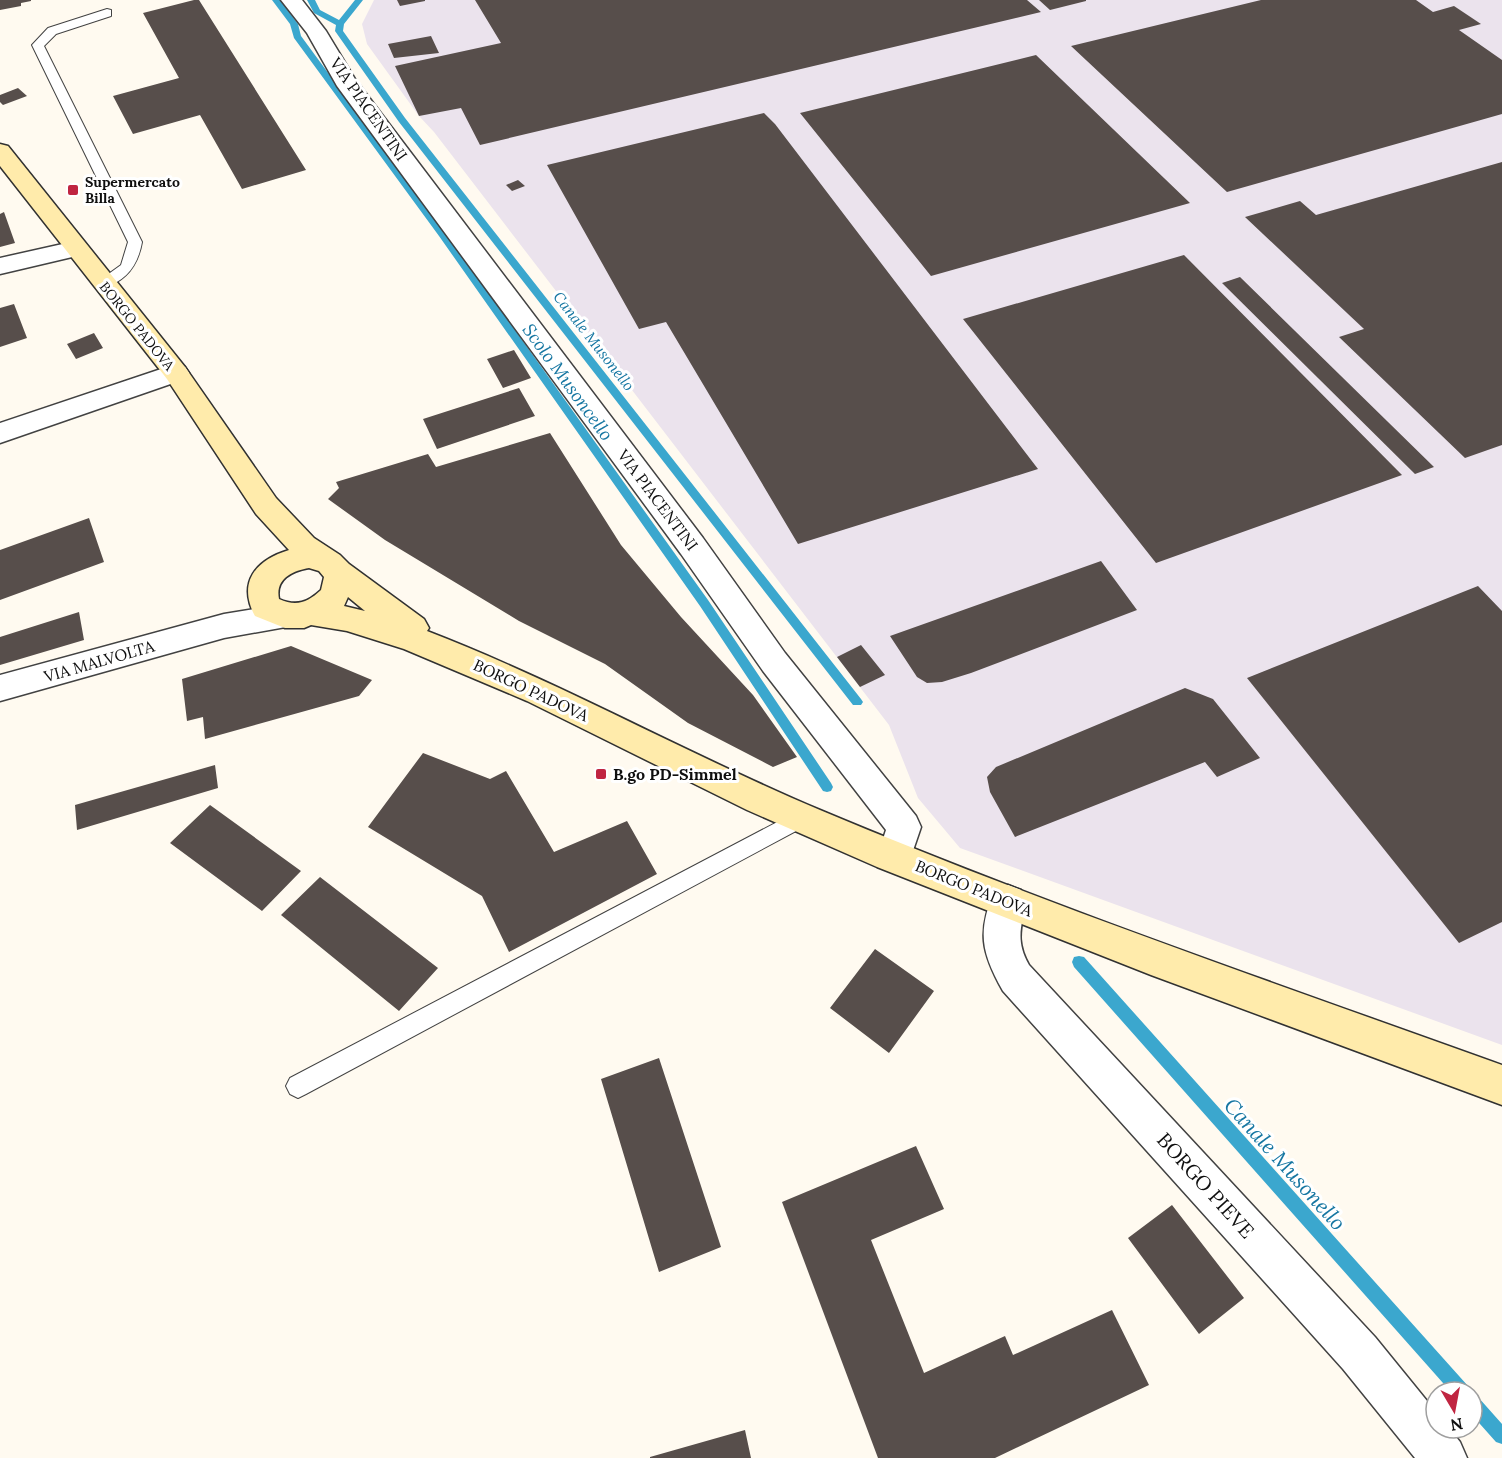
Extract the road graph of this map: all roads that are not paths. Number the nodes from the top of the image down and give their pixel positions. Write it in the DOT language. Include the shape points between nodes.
graph roads {
  1 [pos="291,0"];
  2 [pos="108,13"];
  3 [pos="0,151"];
  4 [pos="76,249"];
  5 [pos="0,266"];
  6 [pos="103,283"];
  7 [pos="176,373"];
  8 [pos="0,433"];
  9 [pos="266,506"];
  10 [pos="330,566"];
  11 [pos="268,579"];
  12 [pos="299,615"];
  13 [pos="198,633"];
  14 [pos="460,658"];
  15 [pos="0,688"];
  16 [pos="802,818"];
  17 [pos="895,857"];
  18 [pos="1008,902"];
  19 [pos="1502,1085"];
  20 [pos="298,1086"];
  21 [pos="1444,1458"];
  1 -- 17 [label="street, VIA PIACENTINI" via="316,31 345,81 774,662 904,827"];
  2 -- 6 [label="lane" via="52,31 38,45 135,242 131,263"];
  3 -- 4 [label="street, BORGO PADOVA"];
  4 -- 5 [label="street"];
  4 -- 6 [label="street, BORGO PADOVA"];
  6 -- 7 [label="street, BORGO PADOVA"];
  7 -- 8 [label="street"];
  7 -- 9 [label="street, BORGO PADOVA"];
  9 -- 10 [label="street, BORGO PADOVA" via="303,546"];
  9 -- 11 [label="street, BORGO PADOVA" via="276,545"];
  10 -- 11 [label="street" via="297,558"];
  10 -- 12 [label="street" via="339,589 333,599"];
  10 -- 14 [label="street, BORGO PADOVA" via="385,609"];
  11 -- 12 [label="street" via="262,598 266,607"];
  11 -- 13 [label="street, VIA MALVOLTA" via="237,611"];
  12 -- 13 [label="street, VIA MALVOLTA" via="242,622"];
  12 -- 14 [label="street, BORGO PADOVA" via="344,618 380,627"];
  13 -- 15 [label="street, VIA MALVOLTA"];
  14 -- 16 [label="street, BORGO PADOVA"];
  16 -- 17 [label="street, BORGO PADOVA"];
  16 -- 20 [label="lane"];
  17 -- 18 [label="street, BORGO PADOVA"];
  18 -- 19 [label="street, BORGO PADOVA"];
  18 -- 21 [label="street, BORGO PIEVE" via="1001,923 1001,946 1016,978 1359,1353"];
}
